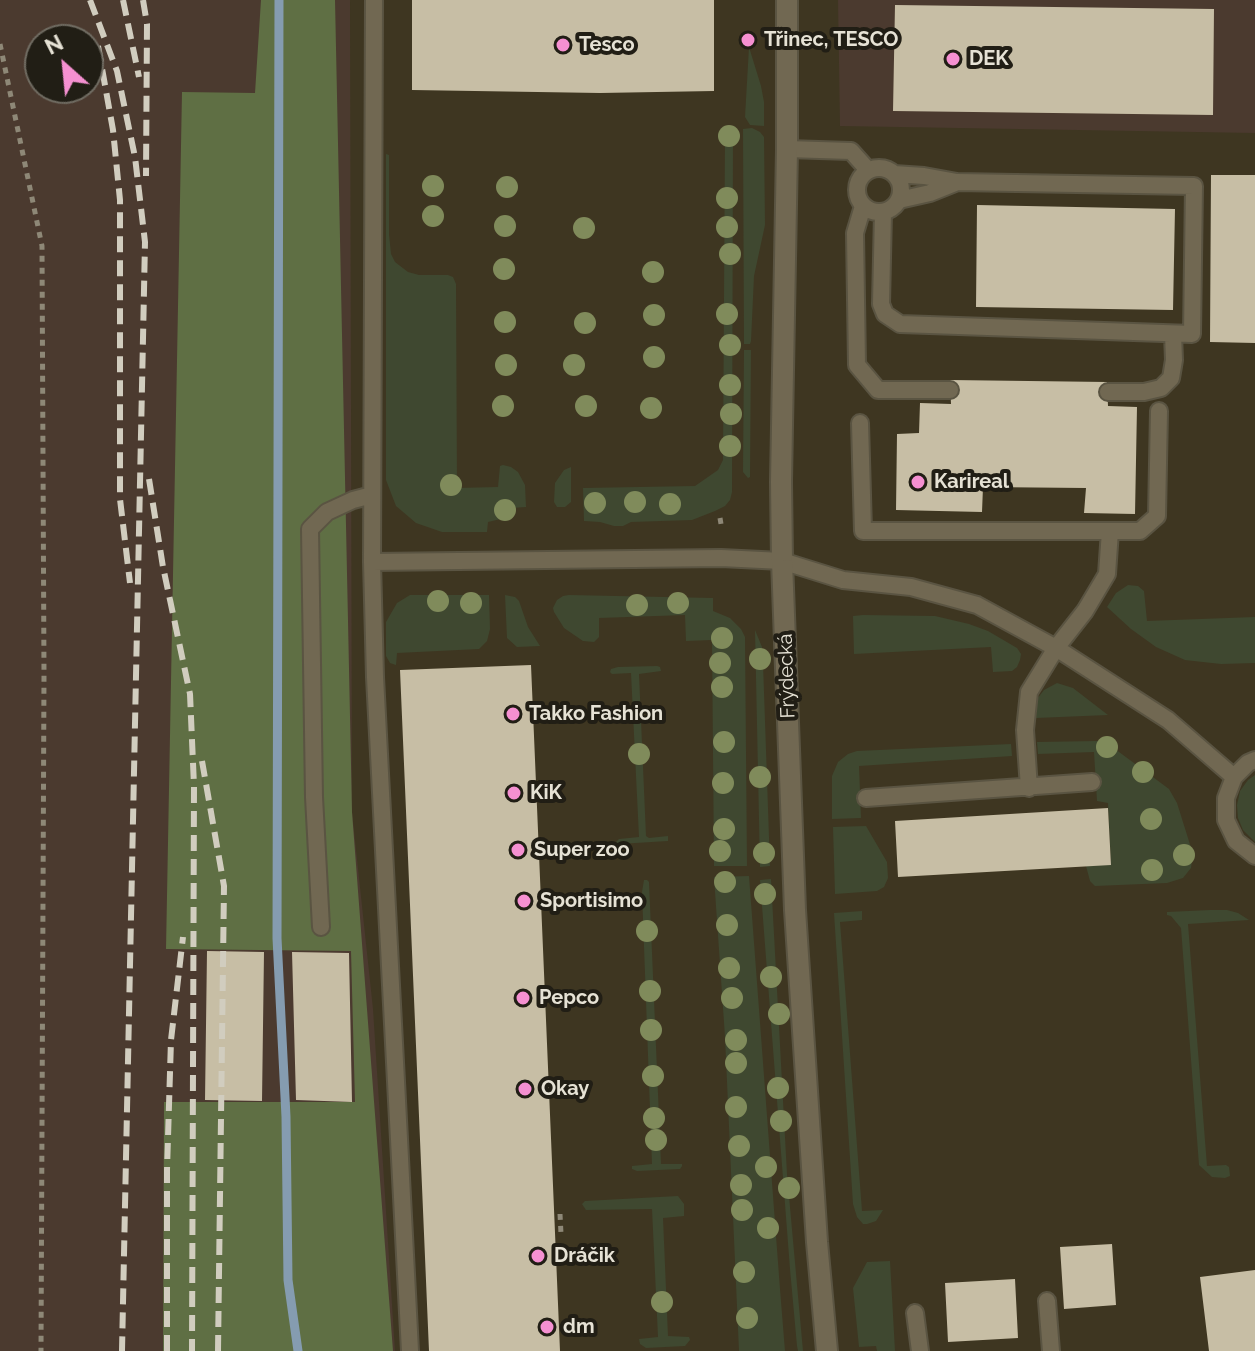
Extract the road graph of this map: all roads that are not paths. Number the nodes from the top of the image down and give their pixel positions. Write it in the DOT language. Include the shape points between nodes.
graph roads {
  1 [pos="374,0"];
  2 [pos="787,0"];
  3 [pos="787,149"];
  4 [pos="868,170"];
  5 [pos="894,174"];
  6 [pos="957,182"];
  7 [pos="899,200"];
  8 [pos="863,206"];
  9 [pos="883,212"];
  10 [pos="1173,334"];
  11 [pos="950,390"];
  12 [pos="1108,392"];
  13 [pos="1159,411"];
  14 [pos="860,423"];
  15 [pos="372,495"];
  16 [pos="1110,531"];
  17 [pos="782,561"];
  18 [pos="372,562"];
  19 [pos="1056,648"];
  20 [pos="1255,760"];
  21 [pos="1234,777"];
  22 [pos="1092,782"];
  23 [pos="1029,788"];
  24 [pos="866,798"];
  25 [pos="1255,856"];
  26 [pos="321,927"];
  27 [pos="1047,1301"];
  28 [pos="915,1313"];
  29 [pos="410,1351"];
  30 [pos="827,1351"];
  31 [pos="920,1351"];
  32 [pos="1051,1351"];
  1 -- 15 [label="lane"];
  2 -- 3 [label="main road, Frýdecká"];
  3 -- 4 [label="lane" via="851,151"];
  3 -- 17 [label="main road, Frýdecká"];
  4 -- 5 [label="lane" via="882,168"];
  4 -- 8 [label="lane" via="856,186"];
  5 -- 6 [label="lane"];
  5 -- 7 [label="lane" via="901,186"];
  6 -- 7 [label="lane"];
  6 -- 10 [label="lane" via="1194,186 1192,334"];
  7 -- 9 [label="lane"];
  8 -- 9 [label="lane"];
  8 -- 11 [label="lane" via="855,233 857,365 878,390"];
  9 -- 10 [label="lane" via="881,304 900,324"];
  10 -- 12 [label="lane" via="1171,378 1161,388"];
  13 -- 16 [label="lane" via="1157,516 1140,531"];
  14 -- 16 [label="lane" via="863,531"];
  15 -- 18 [label="lane"];
  15 -- 26 [label="lane" via="327,512 310,529"];
  16 -- 19 [label="lane" via="1107,574"];
  17 -- 18 [label="lane"];
  17 -- 19 [label="lane" via="843,580 911,587 977,605"];
  17 -- 30 [label="main road, Frýdecká" via="795,910"];
  18 -- 29 [label="lane"];
  19 -- 21 [label="lane" via="1168,720"];
  19 -- 23 [label="lane" via="1029,692"];
  20 -- 21 [label="lane"];
  21 -- 25 [label="lane" via="1226,798 1226,820 1236,841"];
  22 -- 23 [label="lane"];
  23 -- 24 [label="lane"];
  27 -- 32 [label="lane"];
  28 -- 31 [label="lane"];
}
